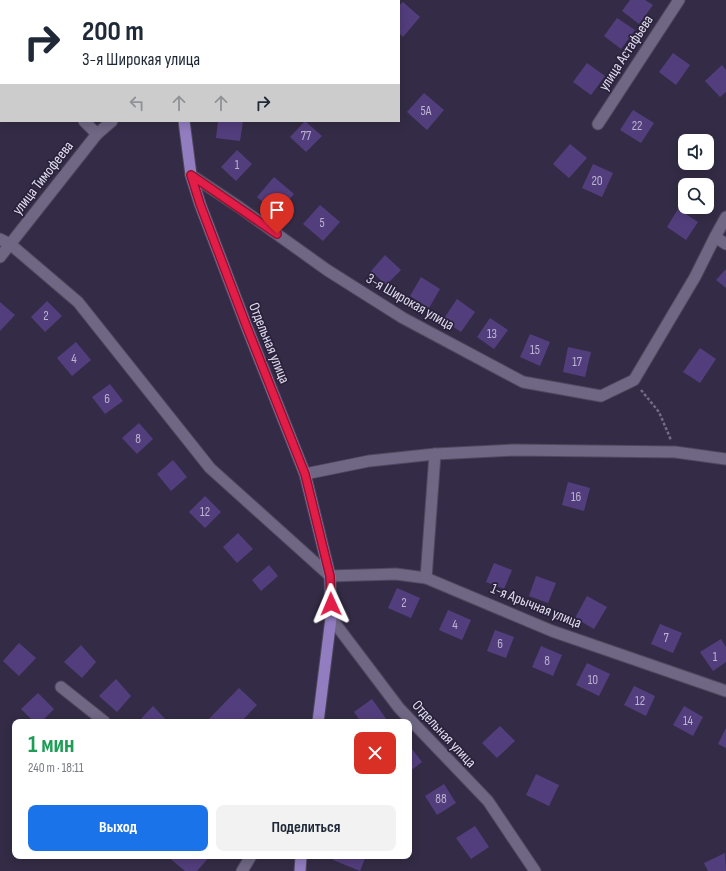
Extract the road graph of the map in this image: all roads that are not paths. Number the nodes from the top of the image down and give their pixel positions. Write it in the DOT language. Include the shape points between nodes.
graph roads {
  1 [pos="678,1"];
  2 [pos="85,122"];
  3 [pos="111,122"];
  4 [pos="184,122"];
  5 [pos="598,124"];
  6 [pos="97,134"];
  7 [pos="191,175"];
  8 [pos="726,217"];
  9 [pos="715,236"];
  10 [pos="0,239"];
  11 [pos="10,244"];
  12 [pos="726,244"];
  13 [pos="0,256"];
  14 [pos="434,454"];
  15 [pos="726,459"];
  16 [pos="305,474"];
  17 [pos="330,576"];
  18 [pos="426,578"];
  19 [pos="331,618"];
  20 [pos="61,687"];
  21 [pos="725,690"];
  22 [pos="101,719"];
  23 [pos="318,719"];
  24 [pos="410,719"];
  25 [pos="412,722"];
  26 [pos="248,859"];
  27 [pos="302,859"];
  28 [pos="242,871"];
  29 [pos="300,871"];
  30 [pos="535,871"];
  1 -- 5 [label="street, улица Астафьева"];
  2 -- 6 [label="street"];
  3 -- 6 [label="street, улица Тимофеева"];
  4 -- 7 [label="main road, Отдельная улица"];
  6 -- 11 [label="street, улица Тимофеева"];
  7 -- 9 [label="street, 3-я Широкая улица" via="327,270 403,318 523,382 601,396 634,380 695,277"];
  7 -- 16 [label="main road, Отдельная улица" via="246,325"];
  8 -- 9 [label="street"];
  9 -- 12 [label="street"];
  10 -- 11 [label="street"];
  11 -- 13 [label="street, улица Тимофеева"];
  11 -- 17 [label="street" via="78,302 210,468"];
  14 -- 15 [label="street" via="514,450 676,452"];
  14 -- 16 [label="street" via="369,461"];
  14 -- 18 [label="street"];
  16 -- 17 [label="main road, Отдельная улица"];
  17 -- 18 [label="street, 1-я Арычная улица" via="396,574"];
  17 -- 19 [label="main road, Отдельная улица"];
  18 -- 21 [label="street, 1-я Арычная улица" via="552,631"];
  19 -- 23 [label="main road, Отдельная улица"];
  19 -- 24 [label="street, Отдельная улица"];
  20 -- 22 [label="street"];
  25 -- 30 [label="street, Отдельная улица" via="488,801"];
  26 -- 28 [label="street"];
  27 -- 29 [label="main road"];
}
